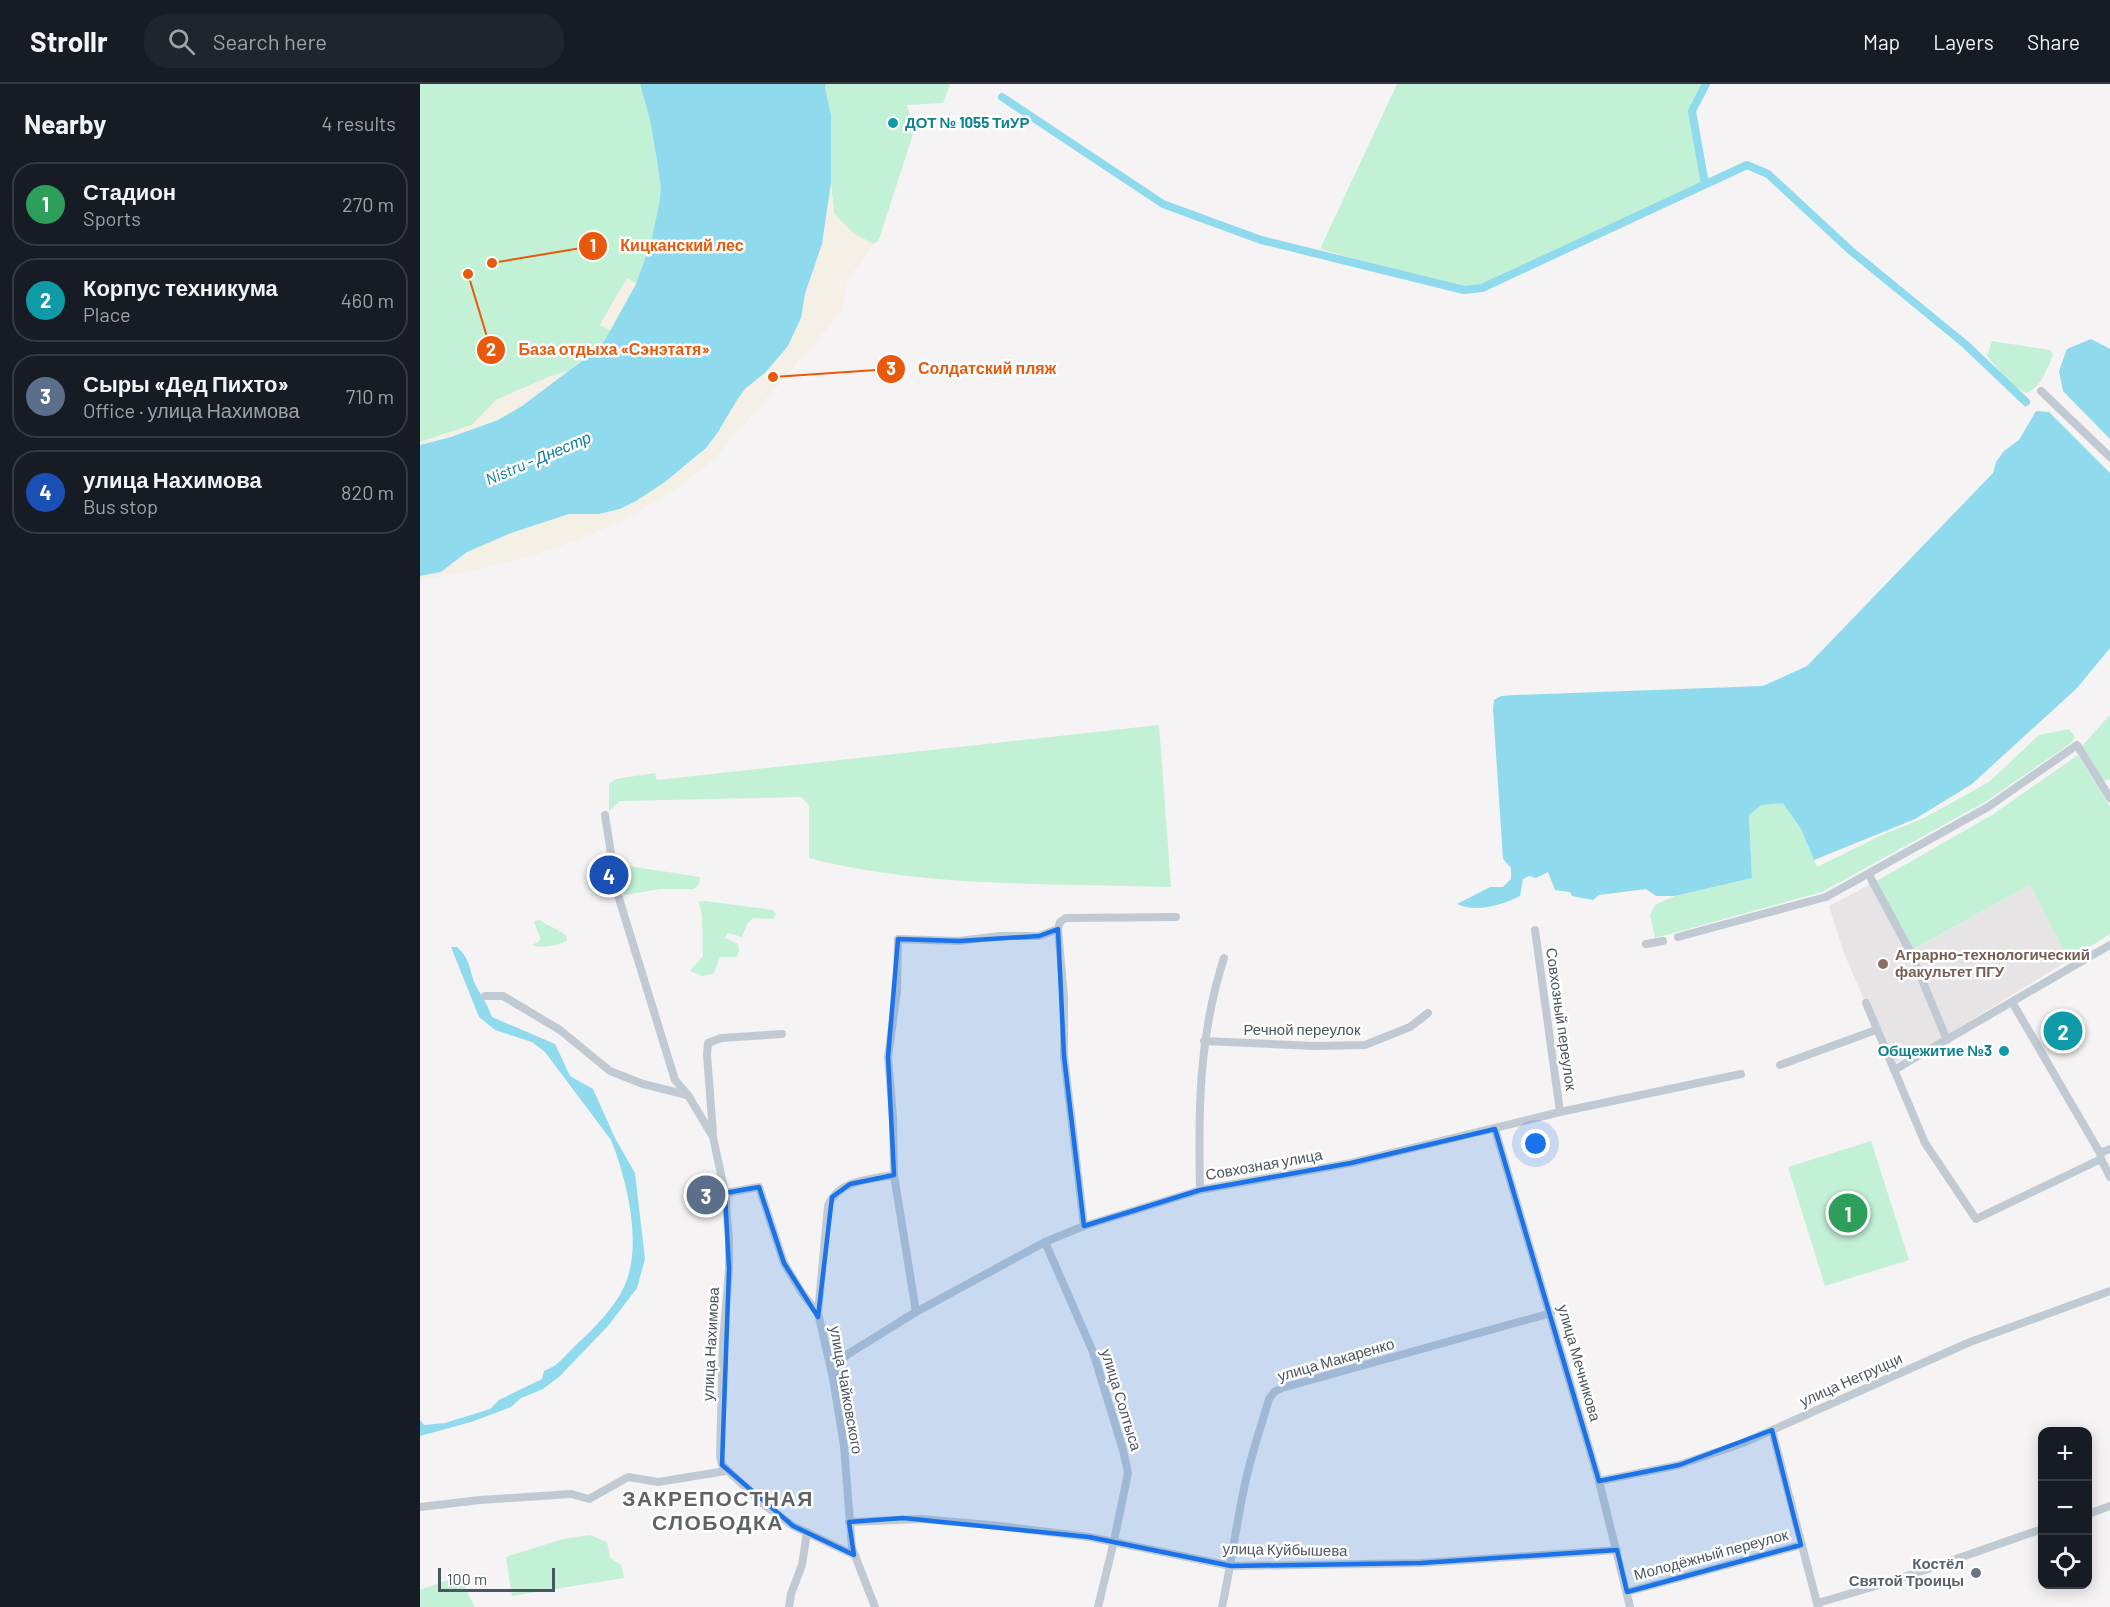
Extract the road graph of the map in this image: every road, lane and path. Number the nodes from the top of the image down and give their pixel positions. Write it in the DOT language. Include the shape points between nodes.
graph roads {
  1 [pos="2041,391"];
  2 [pos="2110,457"];
  3 [pos="2110,798"];
  4 [pos="605,815"];
  5 [pos="1869,875"];
  6 [pos="1176,917"];
  7 [pos="1058,929"];
  8 [pos="1535,930"];
  9 [pos="1678,937"];
  10 [pos="1663,941"];
  11 [pos="1646,944"];
  12 [pos="2110,945"];
  13 [pos="1224,958"];
  14 [pos="485,996"];
  15 [pos="2012,1002"];
  16 [pos="1866,1003"];
  17 [pos="1428,1013"];
  18 [pos="1876,1030"];
  19 [pos="782,1034"];
  20 [pos="1947,1040"];
  21 [pos="1204,1041"];
  22 [pos="1780,1065"];
  23 [pos="1894,1070"];
  24 [pos="1741,1074"];
  25 [pos="688,1095"];
  26 [pos="1560,1112"];
  27 [pos="1495,1129"];
  28 [pos="713,1137"];
  29 [pos="2110,1149"];
  30 [pos="2101,1156"];
  31 [pos="894,1175"];
  32 [pos="2110,1177"];
  33 [pos="1200,1190"];
  34 [pos="724,1192"];
  35 [pos="1084,1226"];
  36 [pos="1045,1242"];
  37 [pos="2110,1291"];
  38 [pos="916,1312"];
  39 [pos="818,1313"];
  40 [pos="1551,1313"];
  41 [pos="833,1378"];
  42 [pos="1772,1430"];
  43 [pos="726,1471"];
  44 [pos="1599,1481"];
  45 [pos="2110,1506"];
  46 [pos="420,1507"];
  47 [pos="2092,1513"];
  48 [pos="849,1522"];
  49 [pos="2038,1531"];
  50 [pos="807,1532"];
  51 [pos="1114,1541"];
  52 [pos="1801,1545"];
  53 [pos="1617,1550"];
  54 [pos="854,1555"];
  55 [pos="1231,1566"];
  56 [pos="1627,1592"];
  57 [pos="1818,1605"];
  58 [pos="789,1607"];
  59 [pos="875,1607"];
  60 [pos="1098,1607"];
  61 [pos="1222,1607"];
  62 [pos="1630,1607"];
  1 -- 2 [label="street"];
  3 -- 5 [label="street" via="2077,745 1988,807"];
  4 -- 25 [label="street, улица Нахимова" via="616,892 675,1080"];
  5 -- 9 [label="street" via="1826,897"];
  5 -- 20 [label="street" via="1910,951"];
  6 -- 7 [label="street" via="1066,918"];
  7 -- 31 [label="street" via="1039,936 959,941 898,939 897,991 888,1057"];
  7 -- 35 [label="street" via="1064,1056"];
  8 -- 26 [label="street, Совхозный переулок"];
  10 -- 11 [label="street"];
  12 -- 15 [label="street"];
  13 -- 21 [label="street"];
  14 -- 25 [label="street" via="503,996 560,1030 610,1071"];
  15 -- 20 [label="street"];
  15 -- 30 [label="street"];
  16 -- 18 [label="street"];
  17 -- 21 [label="street, Речной переулок" via="1410,1027 1365,1045"];
  18 -- 22 [label="street"];
  18 -- 23 [label="street"];
  19 -- 28 [label="street" via="721,1038 708,1043"];
  20 -- 23 [label="street"];
  21 -- 33 [label="street" via="1198,1120"];
  23 -- 30 [label="street" via="1925,1143 1976,1219"];
  24 -- 26 [label="street, Совхозная улица"];
  25 -- 28 [label="street, улица Нахимова"];
  26 -- 27 [label="street, Совхозная улица"];
  27 -- 33 [label="street, Совхозная улица" via="1351,1163"];
  27 -- 40 [label="street, улица Мечникова"];
  28 -- 34 [label="street, улица Нахимова"];
  29 -- 30 [label="street"];
  30 -- 32 [label="street"];
  31 -- 38 [label="street"];
  31 -- 39 [label="street" via="850,1184 832,1197"];
  33 -- 35 [label="street, Совхозная улица"];
  34 -- 39 [label="street, улица Чайковского" via="759,1187 784,1263"];
  34 -- 43 [label="street, улица Нахимова" via="729,1269 720,1456"];
  35 -- 36 [label="street, Совхозная улица"];
  36 -- 38 [label="street, Совхозная улица"];
  36 -- 51 [label="street, улица Солтыса" via="1093,1352 1123,1450 1128,1473"];
  37 -- 42 [label="street, улица Негруцци" via="1970,1342"];
  38 -- 41 [label="street, Совхозная улица" via="848,1354 837,1364"];
  39 -- 41 [label="street, улица Чайковского"];
  40 -- 44 [label="street, улица Мечникова"];
  40 -- 55 [label="street, улица Макаренко" via="1274,1392 1245,1481"];
  41 -- 48 [label="street, улица Чайковского" via="844,1446"];
  42 -- 44 [label="street, улица Негруцци" via="1679,1465"];
  42 -- 52 [label="street, Молодёжный переулок"];
  43 -- 46 [label="street" via="658,1482 628,1477 588,1499 571,1494"];
  43 -- 50 [label="street" via="763,1504"];
  44 -- 53 [label="street, улица Мечникова"];
  45 -- 47 [label="street"];
  48 -- 51 [label="street, улица Куйбышева" via="921,1518"];
  48 -- 54 [label="street, улица Чайковского"];
  49 -- 57 [label="street"];
  50 -- 54 [label="street"];
  50 -- 58 [label="street"];
  51 -- 55 [label="street, улица Куйбышева"];
  51 -- 60 [label="street, улица Солтыса"];
  52 -- 56 [label="street, Молодёжный переулок"];
  52 -- 57 [label="street, Молодёжный переулок"];
  53 -- 55 [label="street, улица Куйбышева" via="1420,1563"];
  53 -- 56 [label="street, улица Мечникова"];
  54 -- 59 [label="street, улица Чайковского"];
  55 -- 61 [label="street, улица Макаренко"];
  56 -- 62 [label="street, улица Мечникова"];
}
